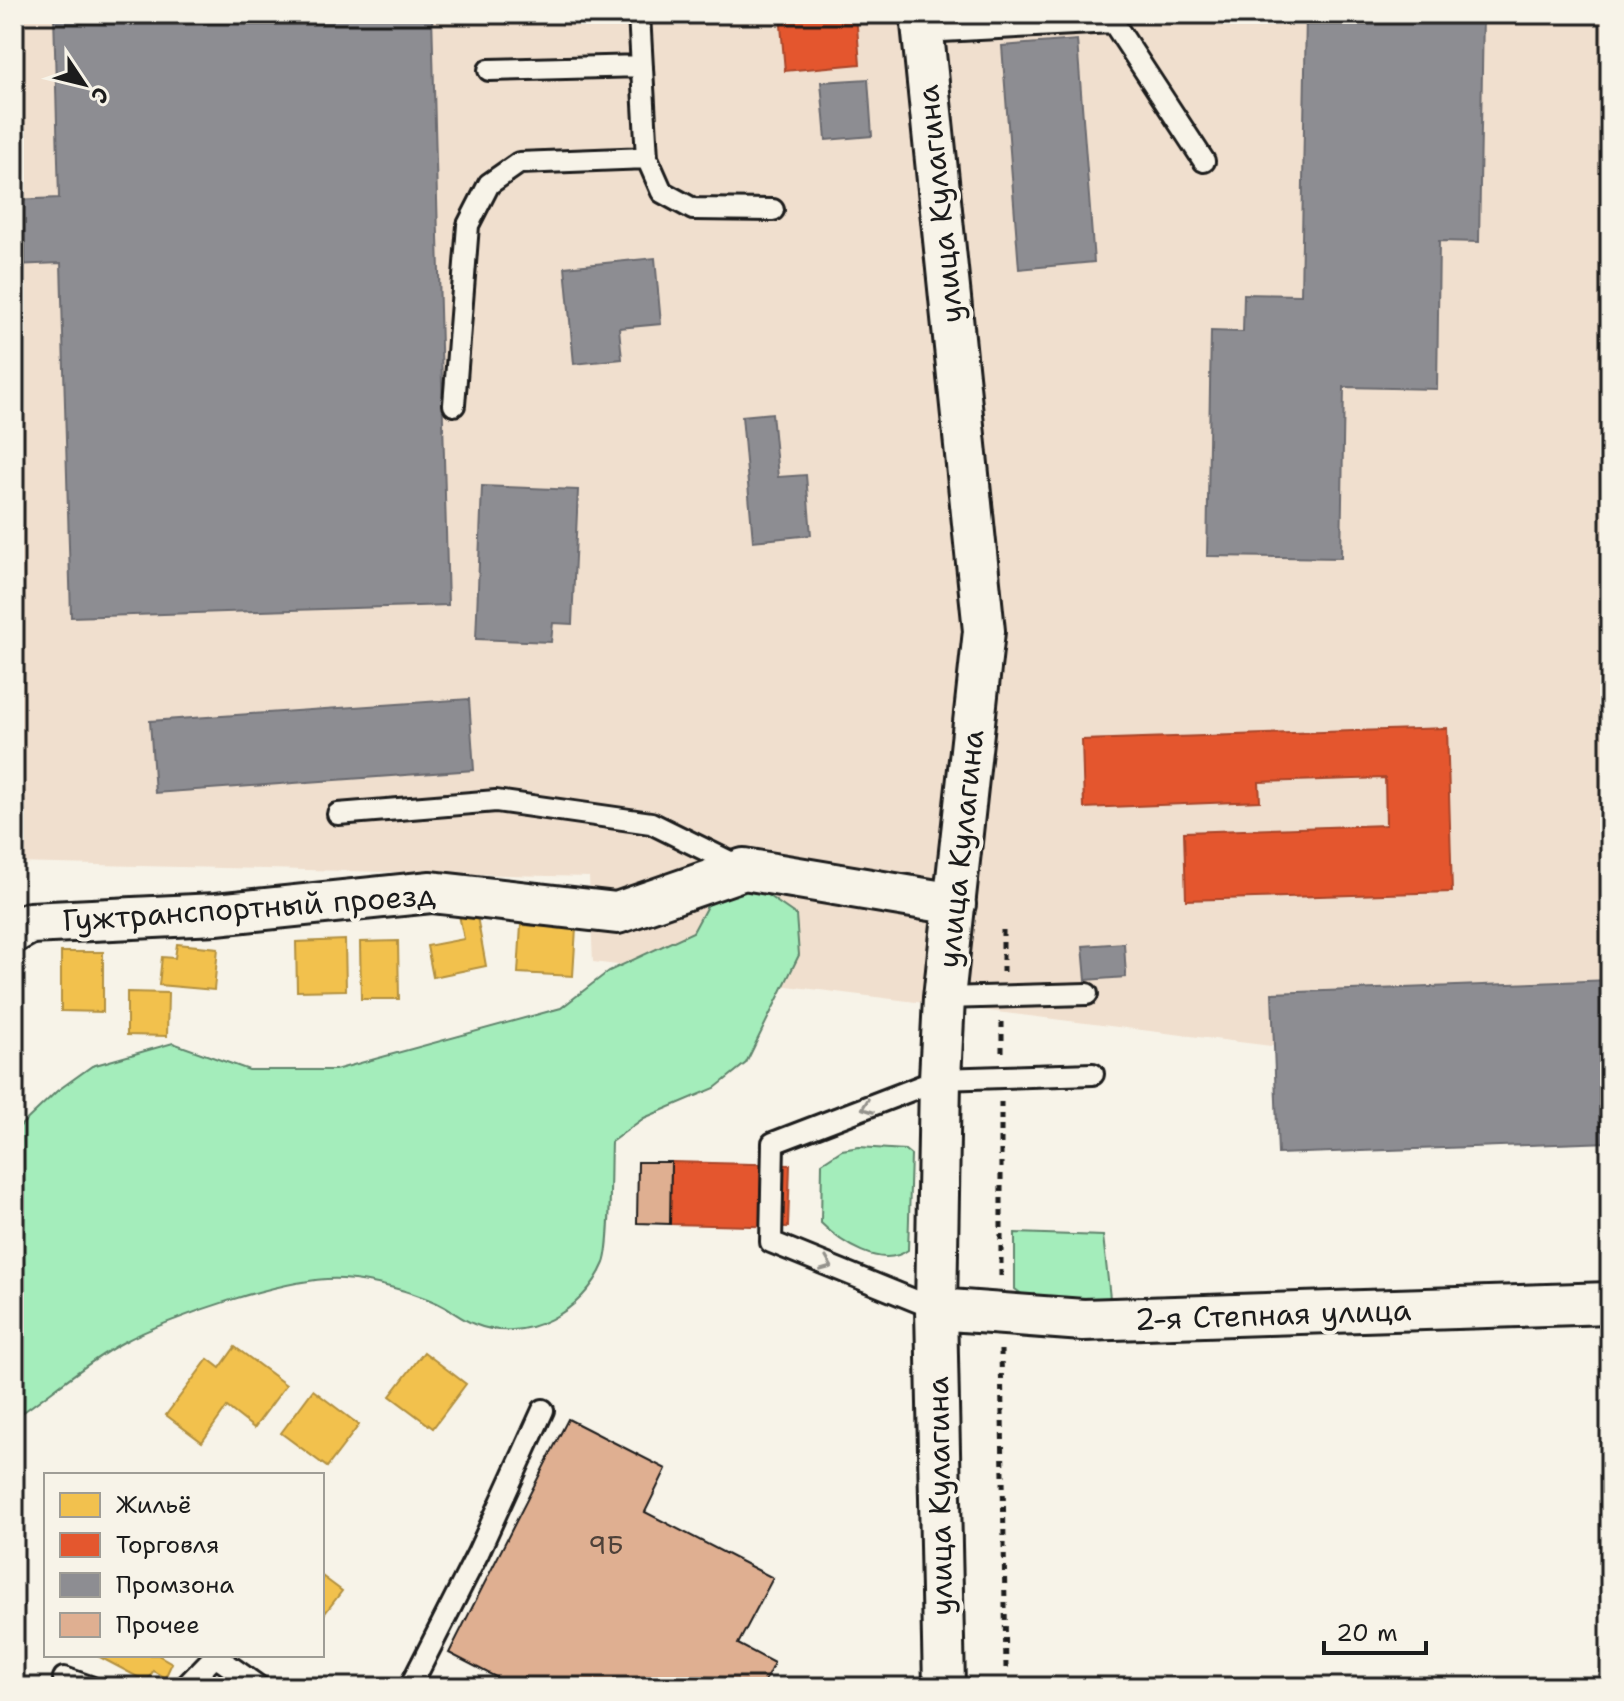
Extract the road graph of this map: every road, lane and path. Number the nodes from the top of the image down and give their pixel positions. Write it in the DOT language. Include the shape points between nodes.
graph roads {
  1 [pos="639,14"];
  2 [pos="922,23"];
  3 [pos="642,66"];
  4 [pos="489,70"];
  5 [pos="647,158"];
  6 [pos="1204,161"];
  7 [pos="773,210"];
  8 [pos="454,405"];
  9 [pos="338,814"];
  10 [pos="744,869"];
  11 [pos="955,904"];
  12 [pos="14,932"];
  13 [pos="1087,994"];
  14 [pos="944,998"];
  15 [pos="1093,1074"];
  16 [pos="940,1079"];
  17 [pos="1610,1303"];
  18 [pos="936,1309"];
  19 [pos="543,1410"];
  20 [pos="213,1657"];
  21 [pos="215,1657"];
  22 [pos="64,1678"];
  23 [pos="90,1687"];
  24 [pos="185,1687"];
  25 [pos="259,1687"];
  26 [pos="410,1687"];
  27 [pos="944,1687"];
  1 -- 3 [label="lane"];
  2 -- 6 [label="lane" via="1113,22"];
  2 -- 11 [label="street, улица Кулагина" via="984,631"];
  3 -- 4 [label="lane"];
  3 -- 5 [label="lane"];
  5 -- 7 [label="lane" via="662,192 693,209"];
  5 -- 8 [label="lane" via="519,163 489,184 468,225"];
  9 -- 10 [label="lane" via="496,801 651,823"];
  10 -- 11 [label="street, Гужтранспортный проезд"];
  10 -- 12 [label="street, Гужтранспортный проезд" via="617,913 431,892 216,914 30,923"];
  11 -- 14 [label="street, улица Кулагина"];
  13 -- 14 [label="lane"];
  14 -- 16 [label="street, улица Кулагина"];
  15 -- 16 [label="lane"];
  16 -- 18 [label="street, улица Кулагина"];
  16 -- 18 [label="lane, one-way" via="773,1143 771,1242"];
  17 -- 18 [label="street, 2-я Степная улица" via="1083,1320"];
  18 -- 27 [label="street, улица Кулагина"];
  19 -- 26 [label="lane"];
  20 -- 24 [label="lane"];
  21 -- 25 [label="lane"];
  22 -- 23 [label="lane"];
}
